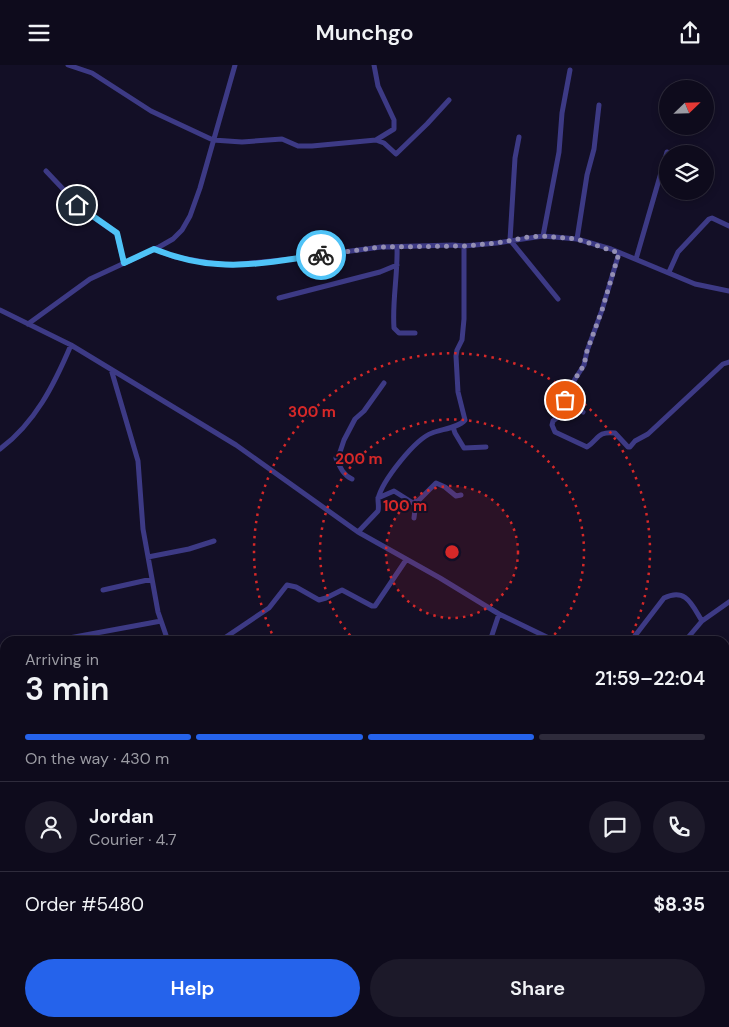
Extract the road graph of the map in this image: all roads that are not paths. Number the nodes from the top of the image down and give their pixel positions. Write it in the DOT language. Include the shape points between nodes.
graph roads {
  1 [pos="68,65"];
  2 [pos="235,65"];
  3 [pos="374,65"];
  4 [pos="570,70"];
  5 [pos="448,100"];
  6 [pos="599,105"];
  7 [pos="519,137"];
  8 [pos="213,140"];
  9 [pos="376,140"];
  10 [pos="46,171"];
  11 [pos="659,180"];
  12 [pos="729,226"];
  13 [pos="543,236"];
  14 [pos="577,239"];
  15 [pos="510,240"];
  16 [pos="464,246"];
  17 [pos="397,247"];
  18 [pos="154,249"];
  19 [pos="619,253"];
  20 [pos="636,259"];
  21 [pos="124,263"];
  22 [pos="397,265"];
  23 [pos="669,272"];
  24 [pos="729,291"];
  25 [pos="279,298"];
  26 [pos="558,299"];
  27 [pos="0,311"];
  28 [pos="28,324"];
  29 [pos="415,333"];
  30 [pos="71,345"];
  31 [pos="729,362"];
  32 [pos="110,369"];
  33 [pos="384,383"];
  34 [pos="565,400"];
  35 [pos="583,411"];
  36 [pos="453,427"];
  37 [pos="486,447"];
  38 [pos="0,449"];
  39 [pos="352,479"];
  40 [pos="386,483"];
  41 [pos="394,491"];
  42 [pos="461,495"];
  43 [pos="378,498"];
  44 [pos="416,501"];
  45 [pos="414,518"];
  46 [pos="358,533"];
  47 [pos="214,541"];
  48 [pos="148,557"];
  49 [pos="406,560"];
  50 [pos="152,579"];
  51 [pos="103,590"];
  52 [pos="729,602"];
  53 [pos="499,614"];
  54 [pos="162,621"];
  55 [pos="702,621"];
  56 [pos="80,636"];
  57 [pos="166,636"];
  58 [pos="227,636"];
  59 [pos="492,636"];
  60 [pos="545,636"];
  61 [pos="634,636"];
  62 [pos="688,636"];
  1 -- 8 [label="street" via="92,73 151,111"];
  2 -- 8 [label="street"];
  3 -- 9 [label="street" via="378,87 395,126"];
  4 -- 13 [label="street"];
  5 -- 9 [label="street" via="396,154"];
  6 -- 14 [label="street"];
  7 -- 15 [label="street"];
  8 -- 9 [label="street" via="282,139 298,146"];
  8 -- 18 [label="street" via="190,216 174,239"];
  10 -- 21 [label="street" via="82,209 117,233"];
  11 -- 20 [label="street"];
  12 -- 23 [label="street" via="709,219 678,252"];
  13 -- 14 [label="street"];
  13 -- 15 [label="street"];
  14 -- 19 [label="street"];
  15 -- 16 [label="street"];
  15 -- 26 [label="street"];
  16 -- 17 [label="street"];
  16 -- 36 [label="street" via="462,340 456,356 458,392 465,420"];
  17 -- 18 [label="street" via="231,265 175,257"];
  17 -- 22 [label="street"];
  18 -- 21 [label="street"];
  19 -- 20 [label="street"];
  19 -- 34 [label="street" via="584,365"];
  20 -- 23 [label="street"];
  21 -- 28 [label="street" via="75,288"];
  22 -- 25 [label="street"];
  22 -- 29 [label="street" via="394,328 399,333"];
  23 -- 24 [label="street" via="695,284"];
  27 -- 28 [label="street"];
  28 -- 30 [label="street"];
  30 -- 32 [label="street"];
  30 -- 38 [label="street" via="41,407 25,427"];
  31 -- 34 [label="street" via="630,447 615,433 605,432 597,436 587,447 555,432 552,425 563,410"];
  32 -- 46 [label="street" via="236,445"];
  32 -- 48 [label="street" via="138,461"];
  33 -- 39 [label="street" via="355,419 336,458 346,476"];
  34 -- 35 [label="street"];
  36 -- 37 [label="street" via="464,448"];
  36 -- 40 [label="street" via="420,440"];
  40 -- 41 [label="street"];
  40 -- 43 [label="street"];
  41 -- 43 [label="street"];
  41 -- 44 [label="street" via="413,503"];
  42 -- 44 [label="street" via="456,496 436,483"];
  43 -- 46 [label="street" via="378,511"];
  44 -- 45 [label="street"];
  46 -- 49 [label="street"];
  47 -- 48 [label="street"];
  48 -- 50 [label="street"];
  49 -- 53 [label="street"];
  49 -- 58 [label="street" via="376,606 342,590 319,600 287,585 269,608"];
  50 -- 51 [label="street"];
  50 -- 54 [label="street"];
  52 -- 55 [label="street"];
  53 -- 59 [label="street"];
  53 -- 60 [label="street"];
  54 -- 56 [label="street"];
  54 -- 57 [label="street"];
  55 -- 61 [label="street" via="686,597 672,594 664,598"];
  55 -- 62 [label="street"];
}
